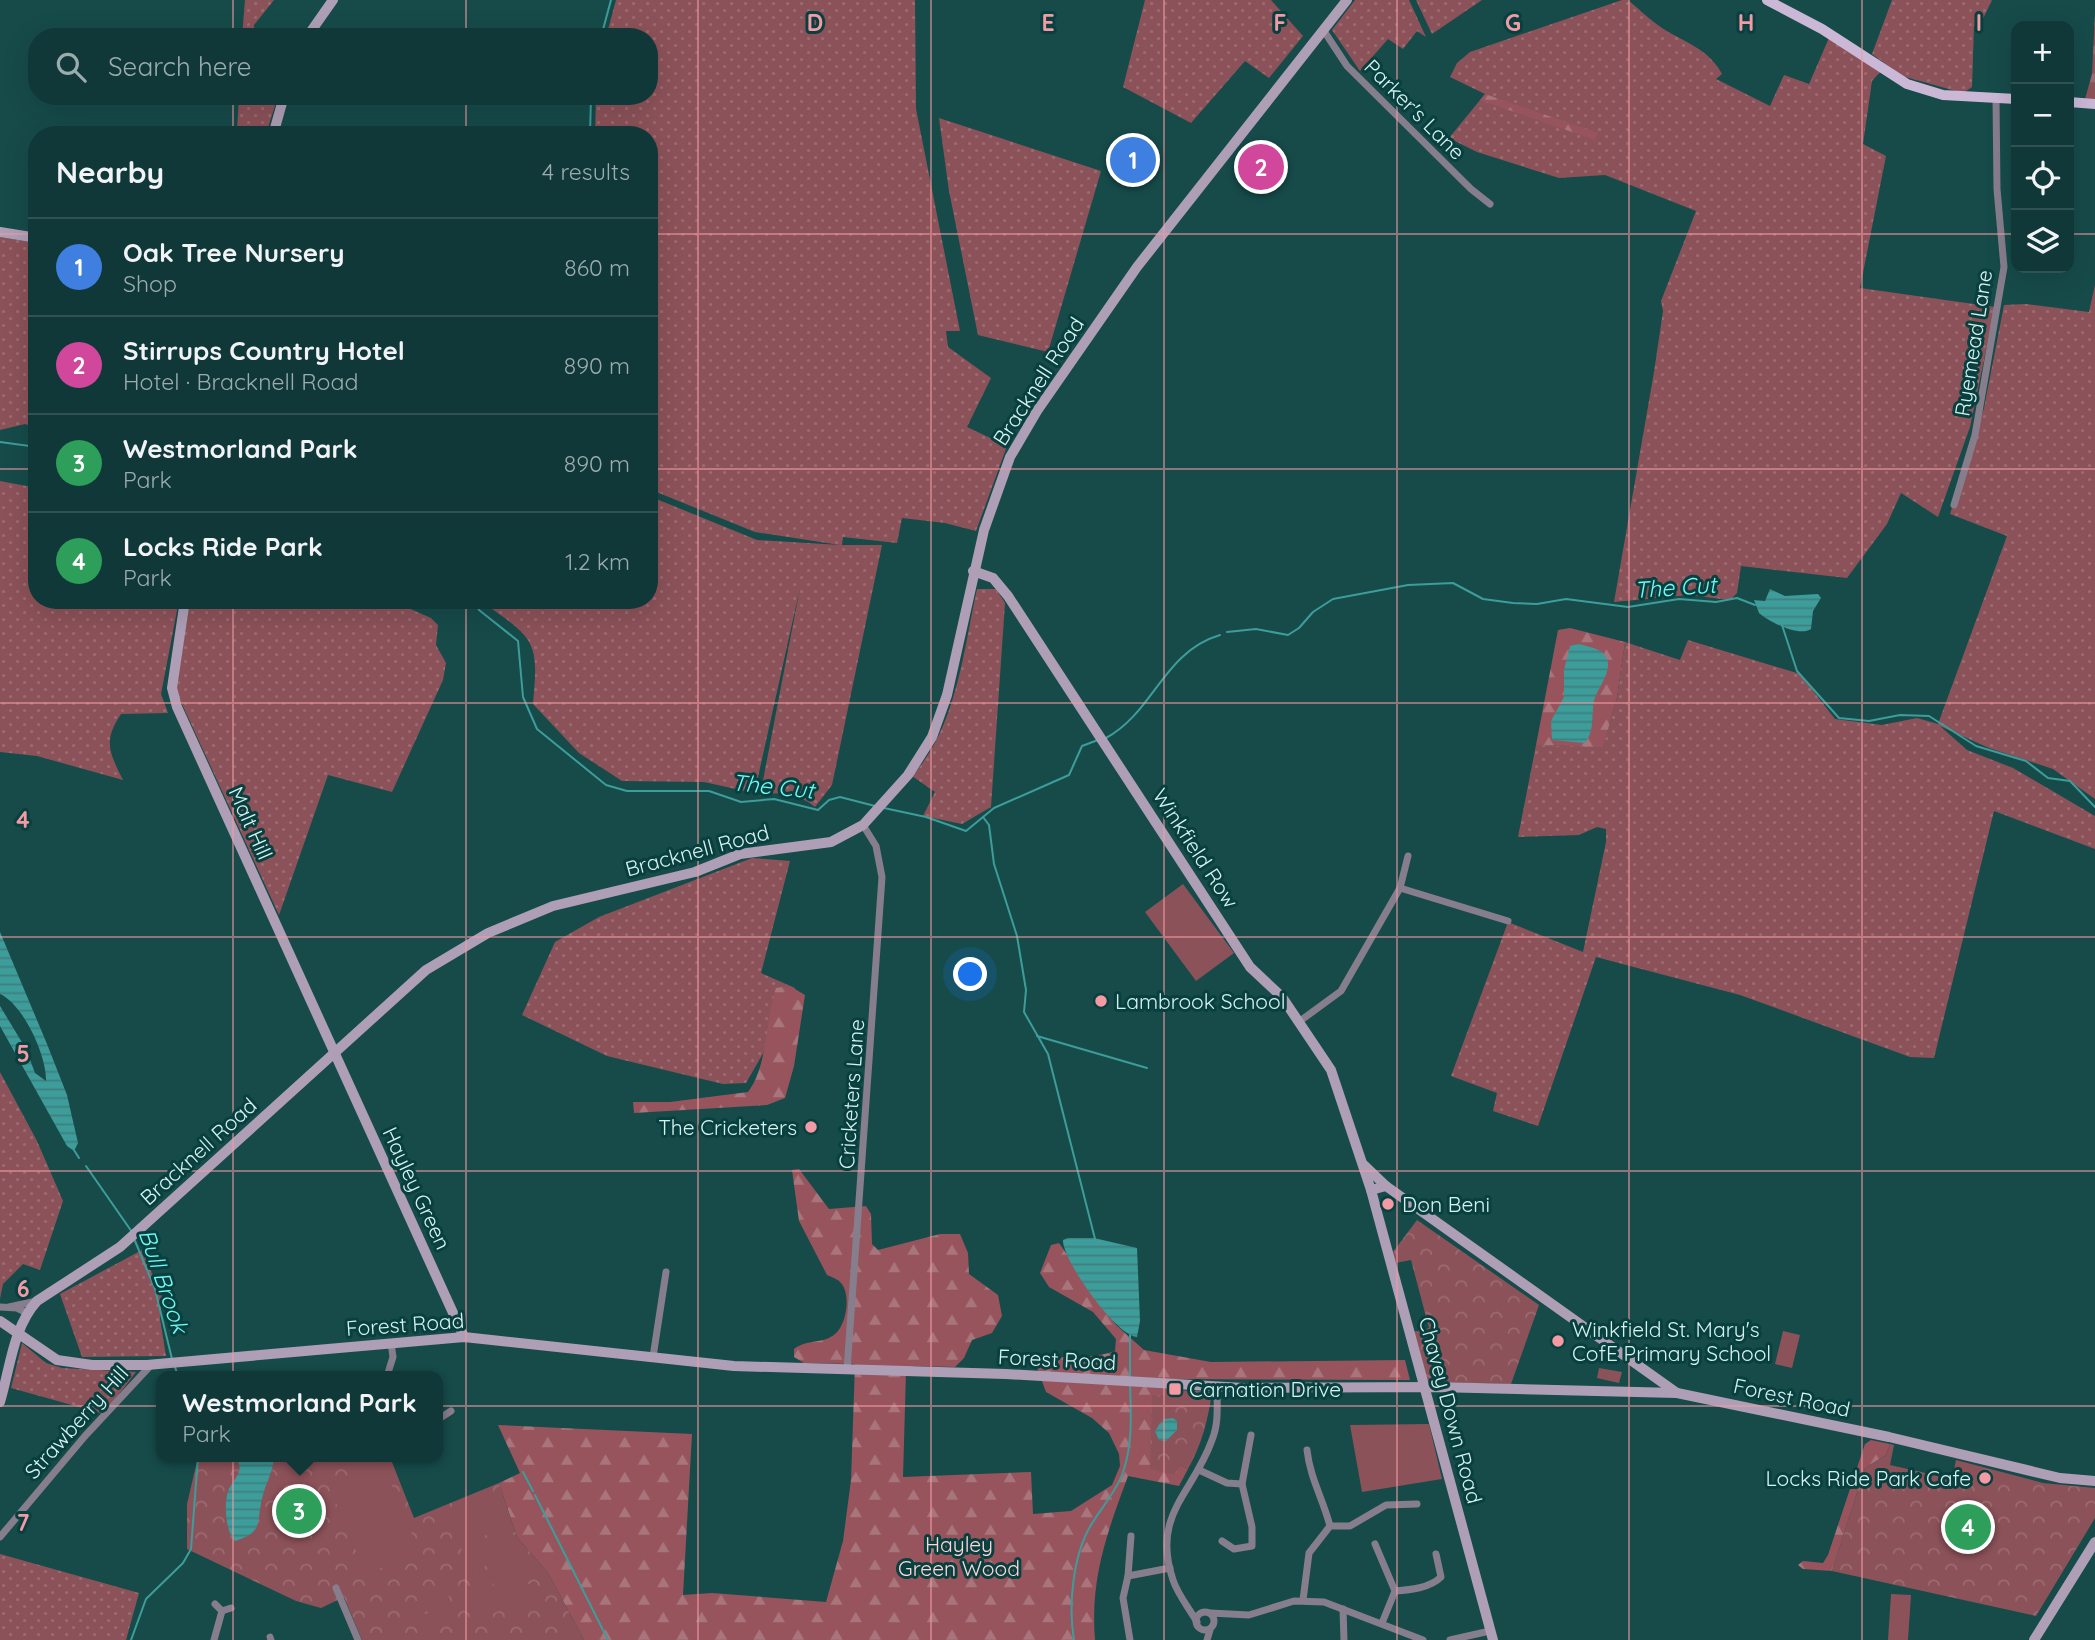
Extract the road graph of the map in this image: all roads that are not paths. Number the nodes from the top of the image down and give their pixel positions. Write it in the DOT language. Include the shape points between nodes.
graph roads {
  1 [pos="333,0"];
  2 [pos="1348,0"];
  3 [pos="1767,0"];
  4 [pos="313,28"];
  5 [pos="1324,31"];
  6 [pos="1996,98"];
  7 [pos="2011,99"];
  8 [pos="2074,102"];
  9 [pos="2095,104"];
  10 [pos="281,105"];
  11 [pos="276,126"];
  12 [pos="1490,204"];
  13 [pos="0,232"];
  14 [pos="28,237"];
  15 [pos="1954,505"];
  16 [pos="973,571"];
  17 [pos="184,609"];
  18 [pos="863,825"];
  19 [pos="1408,856"];
  20 [pos="1400,888"];
  21 [pos="1508,921"];
  22 [pos="1300,1021"];
  23 [pos="335,1054"];
  24 [pos="1361,1162"];
  25 [pos="1386,1186"];
  26 [pos="1371,1190"];
  27 [pos="666,1272"];
  28 [pos="37,1301"];
  29 [pos="4,1307"];
  30 [pos="27,1312"];
  31 [pos="0,1321"];
  32 [pos="19,1334"];
  33 [pos="464,1337"];
  34 [pos="391,1343"];
  35 [pos="653,1357"];
  36 [pos="152,1364"];
  37 [pos="847,1370"];
  38 [pos="389,1371"];
  39 [pos="1217,1387"];
  40 [pos="1426,1387"];
  41 [pos="1677,1393"];
  42 [pos="0,1402"];
  43 [pos="452,1411"];
  44 [pos="443,1416"];
  45 [pos="1251,1435"];
  46 [pos="1307,1450"];
  47 [pos="1199,1470"];
  48 [pos="2095,1480"];
  49 [pos="1242,1484"];
  50 [pos="1417,1504"];
  51 [pos="1330,1526"];
  52 [pos="1131,1535"];
  53 [pos="0,1537"];
  54 [pos="1222,1541"];
  55 [pos="2095,1542"];
  56 [pos="1375,1544"];
  57 [pos="1436,1554"];
  58 [pos="1170,1568"];
  59 [pos="1128,1576"];
  60 [pos="336,1588"];
  61 [pos="1395,1591"];
  62 [pos="1303,1600"];
  63 [pos="1185,1602"];
  64 [pos="215,1604"];
  65 [pos="231,1608"];
  66 [pos="1343,1609"];
  67 [pos="222,1611"];
  68 [pos="1206,1613"];
  69 [pos="1229,1615"];
  70 [pos="1382,1623"];
  71 [pos="1199,1626"];
  72 [pos="1211,1628"];
  73 [pos="1492,1635"];
  74 [pos="1411,1639"];
  75 [pos="214,1640"];
  76 [pos="358,1640"];
  77 [pos="1130,1640"];
  78 [pos="1205,1640"];
  79 [pos="1344,1640"];
  80 [pos="1423,1640"];
  81 [pos="1450,1640"];
  82 [pos="2034,1640"];
  1 -- 4 [label="main road"];
  2 -- 5 [label="main road, Bracknell Road"];
  3 -- 6 [label="main road" via="1907,84 1943,95"];
  5 -- 12 [label="street, Parker's Lane" via="1347,66"];
  5 -- 16 [label="main road, Bracknell Road" via="1137,267 1037,411 1010,457"];
  6 -- 7 [label="main road"];
  6 -- 15 [label="street, Ryemead Lane" via="2004,267 1975,435"];
  8 -- 9 [label="main road"];
  10 -- 11 [label="main road"];
  13 -- 14 [label="main road"];
  16 -- 18 [label="main road, Bracknell Road" via="947,695 932,737 908,775"];
  16 -- 22 [label="main road, Winkfield Row" via="993,578 1008,596 1250,967"];
  17 -- 23 [label="main road, Malt Hill" via="172,688 177,707"];
  18 -- 23 [label="main road, Bracknell Road" via="831,842 740,854 695,872 553,906 488,933 426,970"];
  18 -- 37 [label="street, Cricketers Lane" via="876,846 882,877"];
  19 -- 20 [label="street"];
  20 -- 21 [label="street"];
  20 -- 22 [label="street" via="1341,991"];
  22 -- 24 [label="main road, Winkfield Row" via="1331,1070"];
  23 -- 28 [label="main road, Bracknell Road" via="133,1235"];
  23 -- 33 [label="main road, Hayley Green"];
  24 -- 25 [label="main road, Winkfield Row"];
  24 -- 26 [label="main road, Winkfield Row"];
  25 -- 26 [label="main road"];
  25 -- 41 [label="main road, Winkfield Row"];
  26 -- 40 [label="main road, Chavey Down Road"];
  27 -- 35 [label="street"];
  28 -- 29 [label="street"];
  28 -- 30 [label="main road, Bracknell Road"];
  29 -- 30 [label="street"];
  30 -- 32 [label="main road, Bracknell Road"];
  31 -- 32 [label="main road, Forest Road"];
  32 -- 36 [label="main road, Forest Road" via="65,1362"];
  32 -- 42 [label="main road, Bracknell Road"];
  33 -- 34 [label="main road, Forest Road"];
  33 -- 35 [label="main road, Forest Road"];
  34 -- 36 [label="main road, Forest Road"];
  34 -- 38 [label="street"];
  35 -- 37 [label="main road, Forest Road" via="734,1366"];
  36 -- 53 [label="street, Strawberry Hill"];
  37 -- 39 [label="main road, Forest Road"];
  39 -- 40 [label="main road, Forest Road"];
  39 -- 47 [label="street" via="1218,1418"];
  40 -- 41 [label="main road, Forest Road"];
  40 -- 73 [label="main road, Chavey Down Road"];
  41 -- 48 [label="main road, Forest Road" via="2060,1478"];
  43 -- 44 [label="street"];
  45 -- 49 [label="street"];
  46 -- 51 [label="street" via="1310,1476"];
  47 -- 49 [label="street" via="1227,1483"];
  47 -- 58 [label="street" via="1170,1519"];
  49 -- 54 [label="street" via="1252,1546 1234,1549"];
  50 -- 51 [label="street" via="1386,1505 1350,1526"];
  51 -- 62 [label="street" via="1310,1553"];
  52 -- 59 [label="street"];
  55 -- 82 [label="main road"];
  56 -- 61 [label="street"];
  57 -- 61 [label="street" via="1441,1577 1437,1581"];
  58 -- 59 [label="street"];
  58 -- 63 [label="street"];
  59 -- 77 [label="street" via="1123,1598"];
  60 -- 76 [label="street"];
  61 -- 70 [label="street"];
  62 -- 66 [label="street"];
  62 -- 69 [label="street" via="1263,1612"];
  63 -- 68 [label="street"];
  63 -- 71 [label="street"];
  64 -- 67 [label="street"];
  65 -- 67 [label="street"];
  66 -- 70 [label="street"];
  66 -- 79 [label="street"];
  67 -- 75 [label="street"];
  68 -- 69 [label="street"];
  68 -- 71 [label="street"];
  68 -- 72 [label="street" via="1214,1619"];
  69 -- 72 [label="street"];
  70 -- 74 [label="street"];
  71 -- 72 [label="street"];
  71 -- 78 [label="street"];
  72 -- 78 [label="street"];
  73 -- 81 [label="street"];
  74 -- 80 [label="street"];
}
